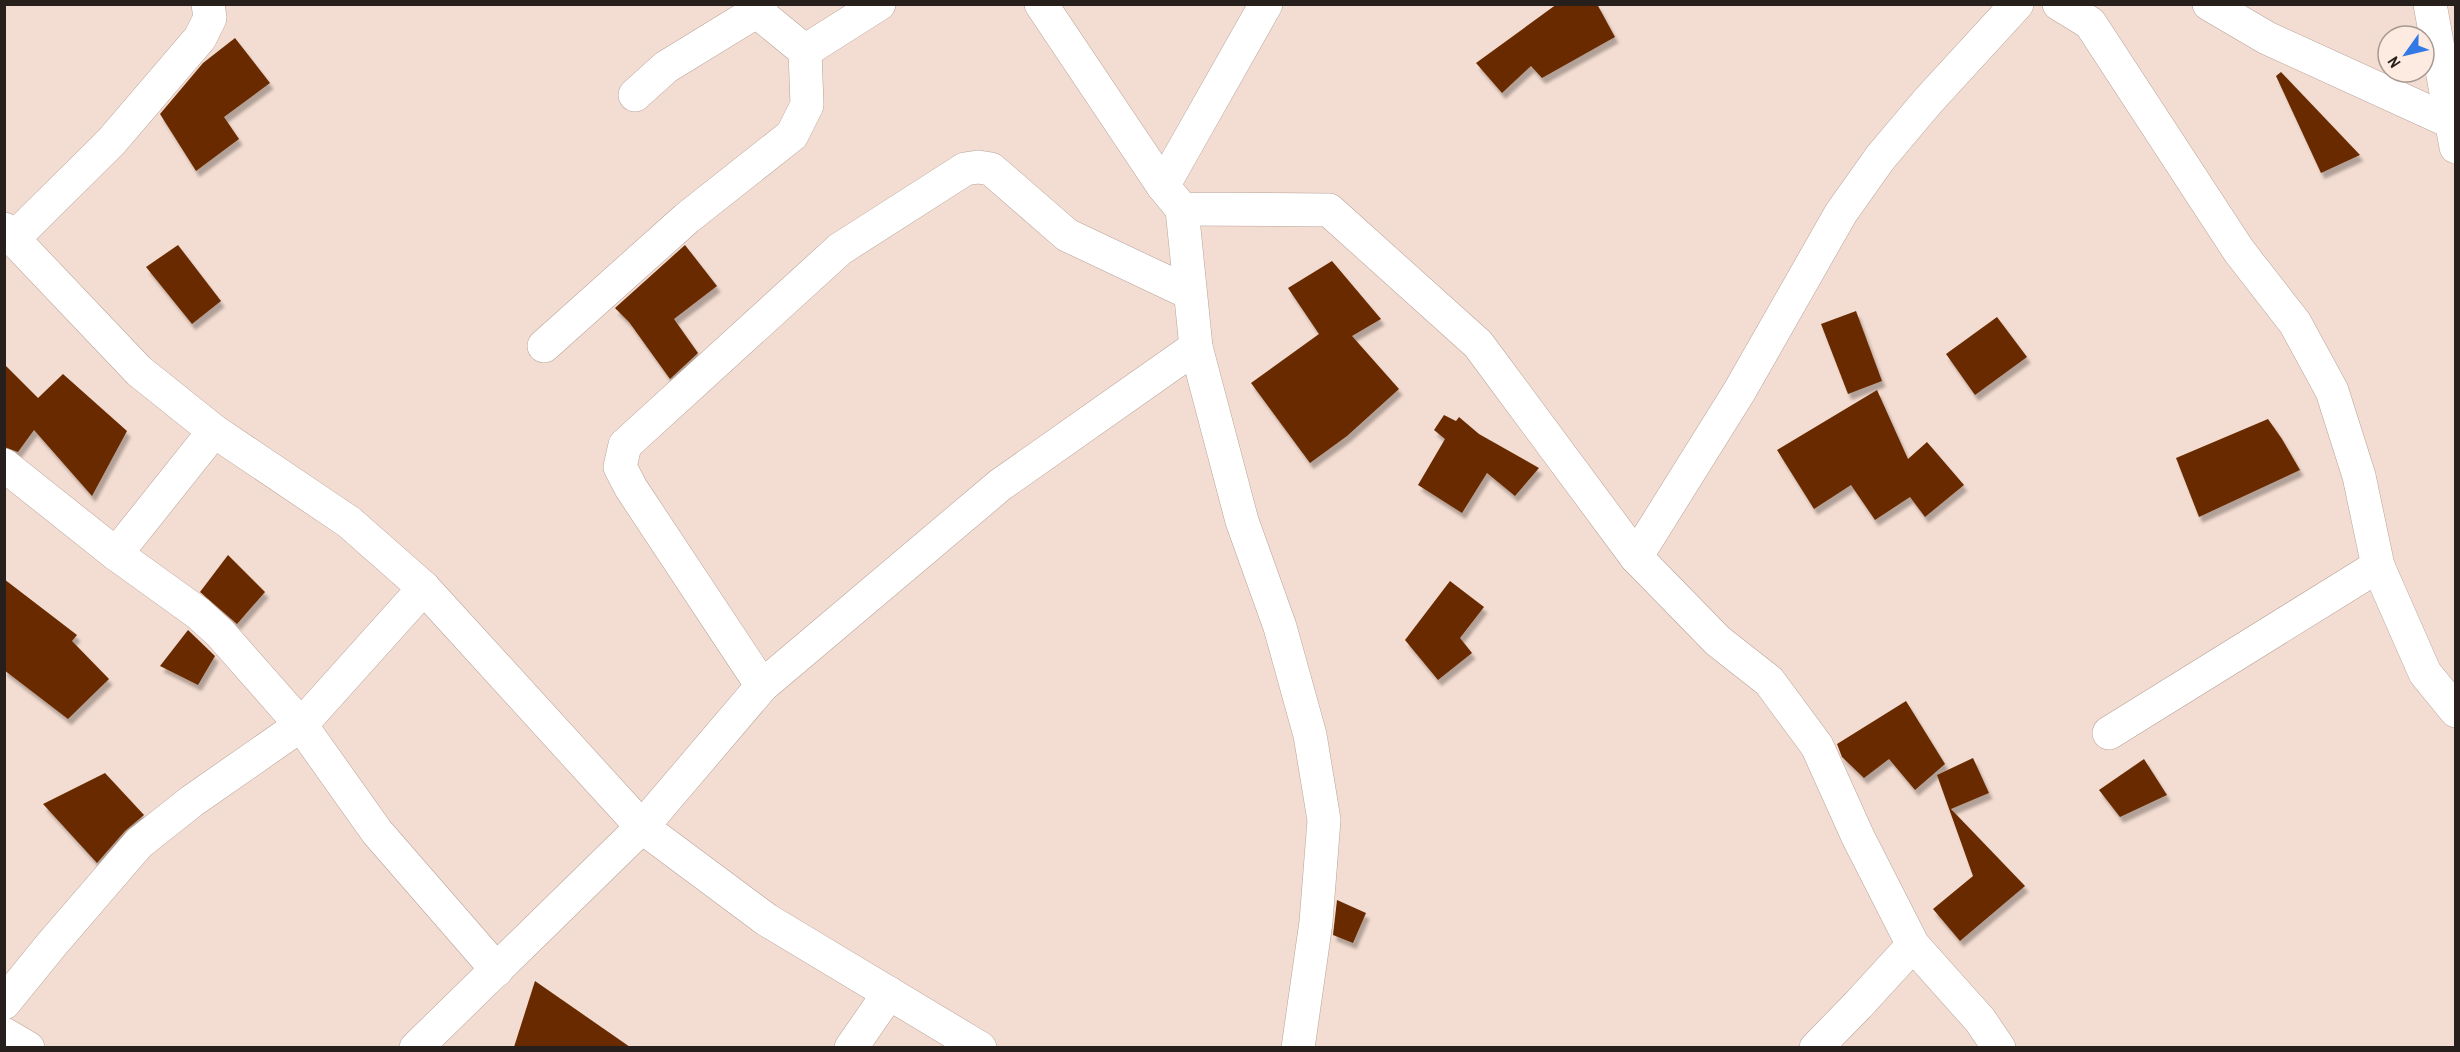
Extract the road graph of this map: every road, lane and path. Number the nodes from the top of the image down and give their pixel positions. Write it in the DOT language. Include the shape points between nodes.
graph roads {
  1 [pos="208,4"];
  2 [pos="879,4"];
  3 [pos="1041,4"];
  4 [pos="1266,4"];
  5 [pos="2017,4"];
  6 [pos="2059,4"];
  7 [pos="2209,4"];
  8 [pos="2247,4"];
  9 [pos="2430,4"];
  10 [pos="758,7"];
  11 [pos="2267,38"];
  12 [pos="805,51"];
  13 [pos="635,96"];
  14 [pos="2454,130"];
  15 [pos="1172,198"];
  16 [pos="9,234"];
  17 [pos="1190,293"];
  18 [pos="544,346"];
  19 [pos="1196,347"];
  20 [pos="214,431"];
  21 [pos="4,465"];
  22 [pos="116,555"];
  23 [pos="1635,557"];
  24 [pos="2378,566"];
  25 [pos="424,588"];
  26 [pos="762,686"];
  27 [pos="2456,711"];
  28 [pos="302,725"];
  29 [pos="2109,733"];
  30 [pos="642,827"];
  31 [pos="1913,945"];
  32 [pos="496,970"];
  33 [pos="889,993"];
  34 [pos="4,1003"];
  35 [pos="4,1034"];
  36 [pos="28,1047"];
  37 [pos="416,1047"];
  38 [pos="851,1047"];
  39 [pos="980,1047"];
  40 [pos="1298,1047"];
  41 [pos="1815,1047"];
  42 [pos="1999,1047"];
  1 -- 16 [label="street" via="210,18 200,39 111,142"];
  2 -- 12 [label="street"];
  3 -- 15 [label="street"];
  4 -- 15 [label="street"];
  5 -- 23 [label="street" via="1928,100 1841,213 1739,392"];
  6 -- 24 [label="street" via="2090,23 2239,251 2295,323 2332,391 2359,476"];
  7 -- 11 [label="street"];
  8 -- 11 [label="street"];
  9 -- 14 [label="street"];
  10 -- 12 [label="street" via="766,19"];
  10 -- 13 [label="street" via="666,67"];
  11 -- 14 [label="street"];
  12 -- 18 [label="street" via="807,105 792,135 687,218"];
  15 -- 17 [label="street"];
  15 -- 23 [label="street" via="1329,210 1478,344"];
  16 -- 20 [label="street" via="139,371"];
  17 -- 19 [label="street"];
  17 -- 26 [label="street" via="1067,235 991,169 965,169 840,249 625,445 620,467 631,488"];
  19 -- 26 [label="street" via="1000,485"];
  19 -- 40 [label="street" via="1242,521 1280,627 1310,735 1324,820 1316,922"];
  20 -- 22 [label="street"];
  20 -- 25 [label="street" via="349,522"];
  21 -- 22 [label="street"];
  22 -- 28 [label="street" via="213,626"];
  23 -- 31 [label="street" via="1718,640 1769,681 1817,746"];
  24 -- 27 [label="street" via="2425,673"];
  24 -- 29 [label="street"];
  25 -- 28 [label="street"];
  25 -- 30 [label="street"];
  26 -- 30 [label="street"];
  28 -- 32 [label="street" via="377,832"];
  28 -- 34 [label="street" via="139,843"];
  30 -- 32 [label="street"];
  30 -- 33 [label="street" via="767,920"];
  31 -- 41 [label="street"];
  31 -- 42 [label="street"];
  32 -- 37 [label="street"];
  33 -- 38 [label="street"];
  33 -- 39 [label="street"];
  35 -- 36 [label="street"];
}
